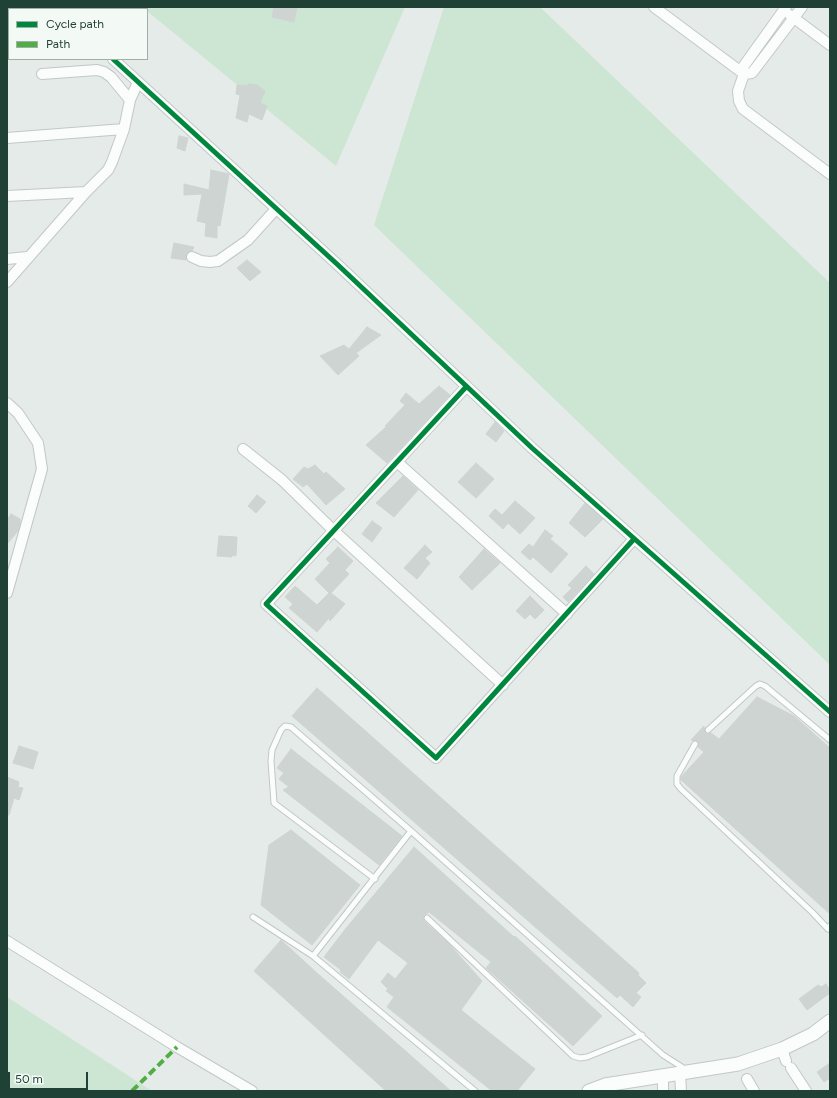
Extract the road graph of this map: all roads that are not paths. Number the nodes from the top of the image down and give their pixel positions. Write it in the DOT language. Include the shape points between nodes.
graph roads {
  1 [pos="654,7"];
  2 [pos="802,7"];
  3 [pos="785,9"];
  4 [pos="795,18"];
  5 [pos="830,45"];
  6 [pos="114,60"];
  7 [pos="42,74"];
  8 [pos="744,74"];
  9 [pos="138,82"];
  10 [pos="130,100"];
  11 [pos="124,129"];
  12 [pos="7,138"];
  13 [pos="830,174"];
  14 [pos="86,192"];
  15 [pos="7,196"];
  16 [pos="276,209"];
  17 [pos="27,257"];
  18 [pos="192,257"];
  19 [pos="7,259"];
  20 [pos="7,282"];
  21 [pos="466,387"];
  22 [pos="7,403"];
  23 [pos="242,449"];
  24 [pos="397,462"];
  25 [pos="334,530"];
  26 [pos="634,539"];
  27 [pos="7,594"];
  28 [pos="568,614"];
  29 [pos="504,685"];
  30 [pos="830,712"];
  31 [pos="708,730"];
  32 [pos="830,740"];
  33 [pos="695,744"];
  34 [pos="411,832"];
  35 [pos="375,879"];
  36 [pos="253,917"];
  37 [pos="427,918"];
  38 [pos="829,929"];
  39 [pos="7,940"];
  40 [pos="313,956"];
  41 [pos="830,1021"];
  42 [pos="642,1035"];
  43 [pos="787,1059"];
  44 [pos="684,1072"];
  45 [pos="663,1076"];
  46 [pos="747,1079"];
  47 [pos="252,1091"];
  48 [pos="475,1091"];
  49 [pos="590,1091"];
  50 [pos="663,1091"];
  51 [pos="681,1091"];
  52 [pos="754,1091"];
  53 [pos="806,1091"];
  1 -- 8 [label="street"];
  2 -- 4 [label="street"];
  3 -- 4 [label="street"];
  3 -- 8 [label="street" via="743,67"];
  4 -- 5 [label="street"];
  4 -- 8 [label="street" via="752,73"];
  6 -- 9 [label="street"];
  7 -- 10 [label="street" via="97,70 104,72"];
  8 -- 13 [label="street" via="738,91 743,109"];
  9 -- 10 [label="street"];
  9 -- 16 [label="street"];
  10 -- 11 [label="street"];
  11 -- 12 [label="street"];
  11 -- 14 [label="street" via="108,170"];
  14 -- 15 [label="street"];
  14 -- 17 [label="street"];
  16 -- 18 [label="street" via="248,240 218,261"];
  16 -- 21 [label="street"];
  17 -- 19 [label="street"];
  17 -- 20 [label="street"];
  21 -- 24 [label="street"];
  21 -- 26 [label="street"];
  22 -- 27 [label="street" via="38,443 42,469"];
  23 -- 25 [label="street" via="282,480"];
  24 -- 25 [label="street"];
  24 -- 28 [label="street"];
  25 -- 29 [label="street"];
  25 -- 29 [label="street" via="266,604 436,758"];
  26 -- 28 [label="street"];
  26 -- 30 [label="street"];
  28 -- 29 [label="street"];
  31 -- 32 [label="lane" via="760,684"];
  33 -- 38 [label="lane" via="677,776 681,789"];
  34 -- 35 [label="lane"];
  34 -- 35 [label="lane" via="291,727 285,726 281,730 272,750 274,803"];
  34 -- 42 [label="lane"];
  35 -- 40 [label="lane"];
  36 -- 40 [label="lane"];
  37 -- 42 [label="lane" via="573,1056 587,1057"];
  39 -- 47 [label="street" via="178,1048"];
  40 -- 48 [label="lane"];
  41 -- 43 [label="main road"];
  42 -- 44 [label="lane"];
  43 -- 44 [label="main road"];
  43 -- 53 [label="street"];
  44 -- 45 [label="main road"];
  44 -- 51 [label="street"];
  45 -- 49 [label="main road" via="605,1085"];
  45 -- 50 [label="street"];
  46 -- 52 [label="street"];
}
